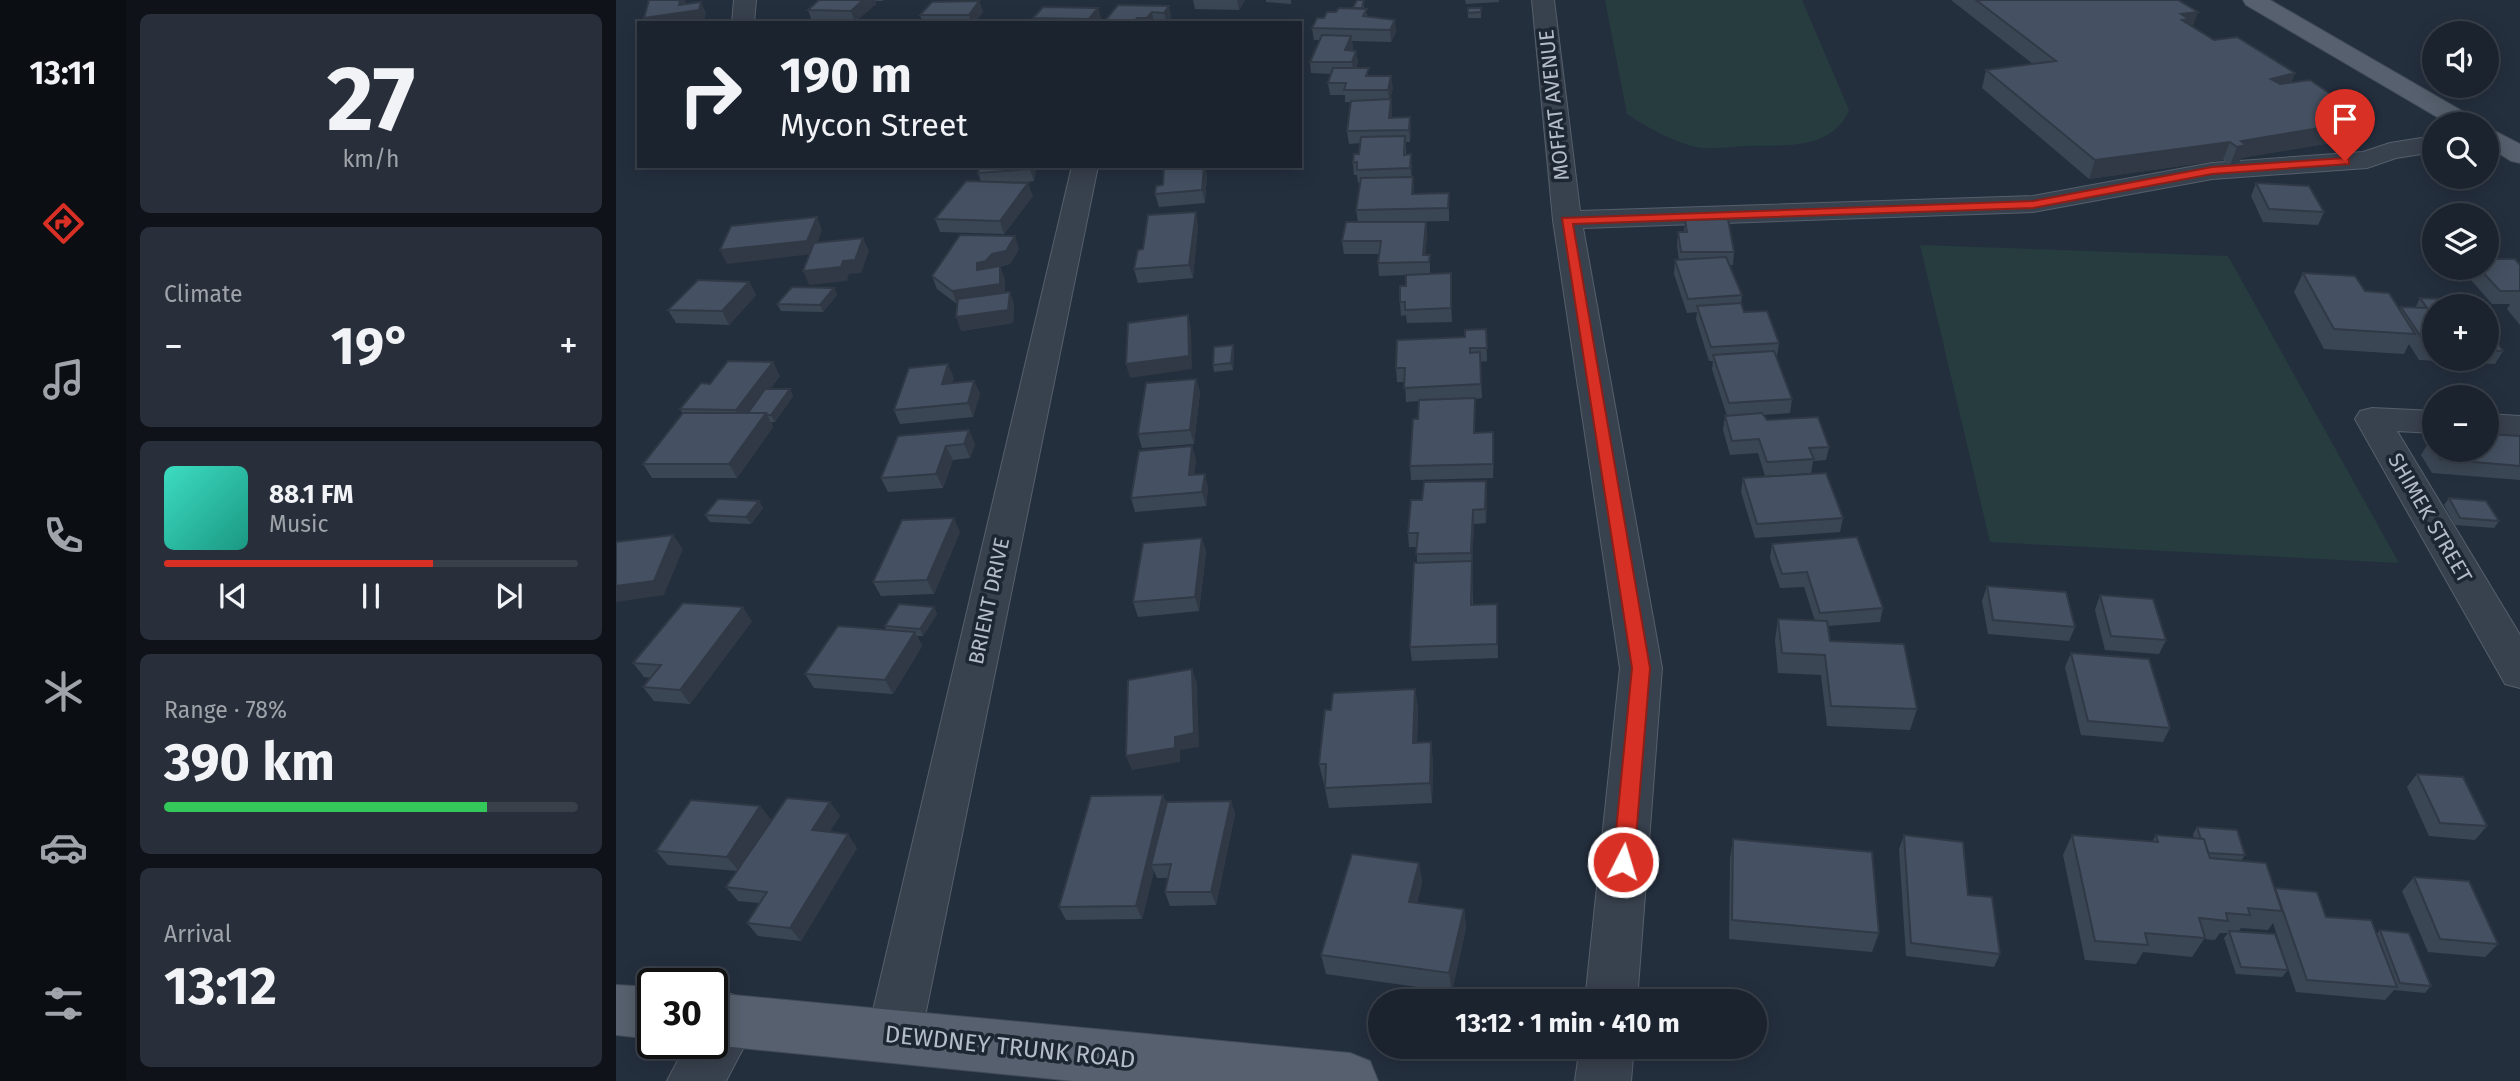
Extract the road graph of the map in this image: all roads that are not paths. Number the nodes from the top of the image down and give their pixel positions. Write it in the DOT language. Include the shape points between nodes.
graph roads {
  1 [pos="745,0"];
  2 [pos="1543,0"];
  3 [pos="2254,0"];
  4 [pos="743,21"];
  5 [pos="2447,112"];
  6 [pos="2499,143"];
  7 [pos="2422,146"];
  8 [pos="2520,155"];
  9 [pos="1085,168"];
  10 [pos="1567,220"];
  11 [pos="2422,421"];
  12 [pos="2499,426"];
  13 [pos="2520,427"];
  14 [pos="2520,672"];
  15 [pos="1612,989"];
  16 [pos="616,1010"];
  17 [pos="637,1012"];
  18 [pos="728,1021"];
  19 [pos="894,1036"];
  20 [pos="704,1059"];
  21 [pos="1606,1059"];
  22 [pos="695,1081"];
  23 [pos="1350,1081"];
  24 [pos="1604,1081"];
  1 -- 4 [label="street"];
  2 -- 10 [label="street, MOFFAT AVENUE"];
  3 -- 5 [label="main road"];
  6 -- 8 [label="main road"];
  7 -- 10 [label="street" via="2367,160 2212,171 2033,204"];
  9 -- 19 [label="street, BRIENT DRIVE"];
  10 -- 15 [label="street, MOFFAT AVENUE" via="1641,668"];
  11 -- 14 [label="street, SHIMEK STREET" via="2372,419"];
  12 -- 13 [label="street"];
  16 -- 17 [label="main road"];
  18 -- 19 [label="main road, DEWDNEY TRUNK ROAD"];
  19 -- 23 [label="main road, DEWDNEY TRUNK ROAD"];
  20 -- 22 [label="street"];
  21 -- 24 [label="street"];
}
